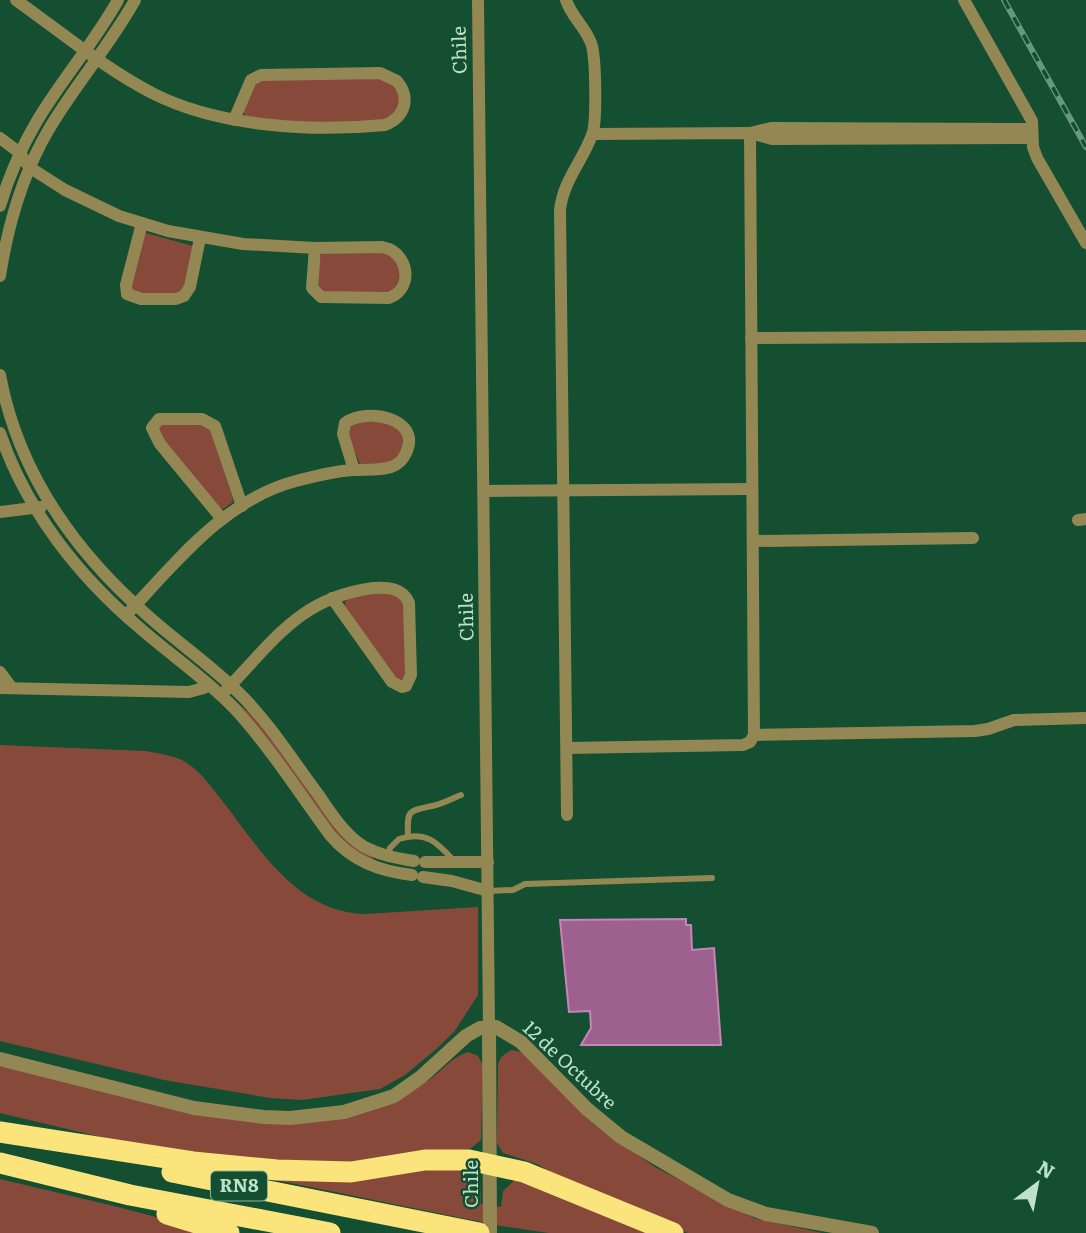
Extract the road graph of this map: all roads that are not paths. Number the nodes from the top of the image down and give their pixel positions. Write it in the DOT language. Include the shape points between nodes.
graph roads {
  1 [pos="16,0"];
  2 [pos="118,0"];
  3 [pos="135,0"];
  4 [pos="478,0"];
  5 [pos="566,0"];
  6 [pos="964,0"];
  7 [pos="87,50"];
  8 [pos="98,59"];
  9 [pos="234,120"];
  10 [pos="750,133"];
  11 [pos="593,134"];
  12 [pos="1032,134"];
  13 [pos="0,138"];
  14 [pos="20,153"];
  15 [pos="29,167"];
  16 [pos="0,206"];
  17 [pos="142,223"];
  18 [pos="200,238"];
  19 [pos="1086,243"];
  20 [pos="315,248"];
  21 [pos="0,276"];
  22 [pos="1086,336"];
  23 [pos="751,338"];
  24 [pos="0,375"];
  25 [pos="0,433"];
  26 [pos="354,470"];
  27 [pos="752,489"];
  28 [pos="563,490"];
  29 [pos="484,491"];
  30 [pos="49,504"];
  31 [pos="242,506"];
  32 [pos="36,509"];
  33 [pos="0,512"];
  34 [pos="222,519"];
  35 [pos="972,538"];
  36 [pos="753,541"];
  37 [pos="332,598"];
  38 [pos="136,605"];
  39 [pos="126,616"];
  40 [pos="0,672"];
  41 [pos="208,684"];
  42 [pos="230,685"];
  43 [pos="6,688"];
  44 [pos="220,695"];
  45 [pos="1086,718"];
  46 [pos="754,736"];
  47 [pos="567,748"];
  48 [pos="461,795"];
  49 [pos="567,815"];
  50 [pos="408,836"];
  51 [pos="388,857"];
  52 [pos="424,862"];
  53 [pos="488,862"];
  54 [pos="456,863"];
  55 [pos="375,869"];
  56 [pos="422,877"];
  57 [pos="712,878"];
  58 [pos="488,891"];
  59 [pos="489,1026"];
  60 [pos="0,1059"];
  61 [pos="0,1133"];
  62 [pos="0,1164"];
  63 [pos="491,1165"];
  64 [pos="229,1233"];
  65 [pos="330,1233"];
  66 [pos="479,1233"];
  67 [pos="491,1233"];
  68 [pos="673,1233"];
  69 [pos="872,1233"];
  1 -- 7 [label="street"];
  2 -- 7 [label="street"];
  3 -- 8 [label="street"];
  4 -- 29 [label="street, Chile"];
  5 -- 11 [label="street" via="591,43"];
  6 -- 12 [label="street" via="1032,121"];
  7 -- 8 [label="street"];
  7 -- 14 [label="street"];
  8 -- 9 [label="street" via="168,100"];
  8 -- 15 [label="street" via="58,115"];
  9 -- 9 [label="street" via="251,80 261,75 380,73 397,81 405,96 402,113 385,125 301,126"];
  10 -- 11 [label="street"];
  10 -- 12 [label="street" via="771,128"];
  10 -- 23 [label="street"];
  11 -- 28 [label="street" via="568,181 560,211"];
  12 -- 19 [label="street" via="1037,158"];
  13 -- 14 [label="street"];
  14 -- 15 [label="street"];
  14 -- 16 [label="street"];
  15 -- 17 [label="street" via="97,207"];
  15 -- 21 [label="street"];
  17 -- 18 [label="street"];
  17 -- 18 [label="street" via="125,285 127,294 135,299 184,296"];
  18 -- 20 [label="street"];
  20 -- 20 [label="street" via="389,249 406,265 403,285 389,298 321,297 312,288"];
  22 -- 23 [label="street"];
  23 -- 27 [label="street"];
  24 -- 30 [label="street" via="21,448"];
  25 -- 32 [label="street"];
  26 -- 26 [label="street" via="343,434 345,423 359,416 384,416 401,424 409,441 402,459 388,468"];
  26 -- 31 [label="street" via="292,481"];
  27 -- 28 [label="street"];
  27 -- 36 [label="street"];
  28 -- 29 [label="street"];
  28 -- 47 [label="street"];
  29 -- 53 [label="street, Chile"];
  30 -- 32 [label="street"];
  30 -- 38 [label="street" via="89,556"];
  31 -- 34 [label="street"];
  31 -- 34 [label="street" via="215,426 202,419 159,419 152,428 160,444"];
  32 -- 33 [label="street"];
  32 -- 39 [label="street" via="78,566"];
  34 -- 38 [label="street"];
  35 -- 36 [label="street"];
  36 -- 46 [label="street"];
  37 -- 37 [label="street" via="392,682 406,686 411,675 411,622 404,594 379,588"];
  37 -- 42 [label="street" via="290,622"];
  38 -- 39 [label="street"];
  38 -- 42 [label="street"];
  39 -- 41 [label="street"];
  40 -- 43 [label="street"];
  41 -- 43 [label="street" via="189,692"];
  41 -- 44 [label="street"];
  42 -- 44 [label="street"];
  42 -- 51 [label="street" via="261,717 347,832"];
  44 -- 55 [label="street" via="249,726 336,842"];
  45 -- 46 [label="street" via="1014,720 975,731"];
  46 -- 47 [label="street" via="743,744"];
  47 -- 49 [label="street"];
  48 -- 50 [label="lane" via="414,809 408,817"];
  50 -- 51 [label="lane" via="394,842"];
  50 -- 54 [label="lane" via="434,841"];
  51 -- 52 [label="street"];
  51 -- 55 [label="street"];
  52 -- 54 [label="street"];
  52 -- 56 [label="street"];
  53 -- 54 [label="street"];
  53 -- 58 [label="street, Chile"];
  55 -- 56 [label="street"];
  56 -- 58 [label="street"];
  57 -- 58 [label="lane" via="525,884 513,890"];
  58 -- 59 [label="street, Chile"];
  59 -- 60 [label="street" via="466,1036 394,1096 363,1108 317,1116 264,1117 194,1108"];
  59 -- 63 [label="street, Chile"];
  59 -- 69 [label="street, 12 de Octubre" via="521,1042 621,1137 728,1200 766,1214"];
  61 -- 63 [label="highway" via="277,1170 351,1172 444,1159"];
  61 -- 66 [label="highway, RN8" via="136,1165"];
  62 -- 64 [label="highway"];
  62 -- 65 [label="highway, RN8" via="130,1195"];
  63 -- 67 [label="street, Chile"];
  63 -- 68 [label="highway" via="524,1172"];
}
